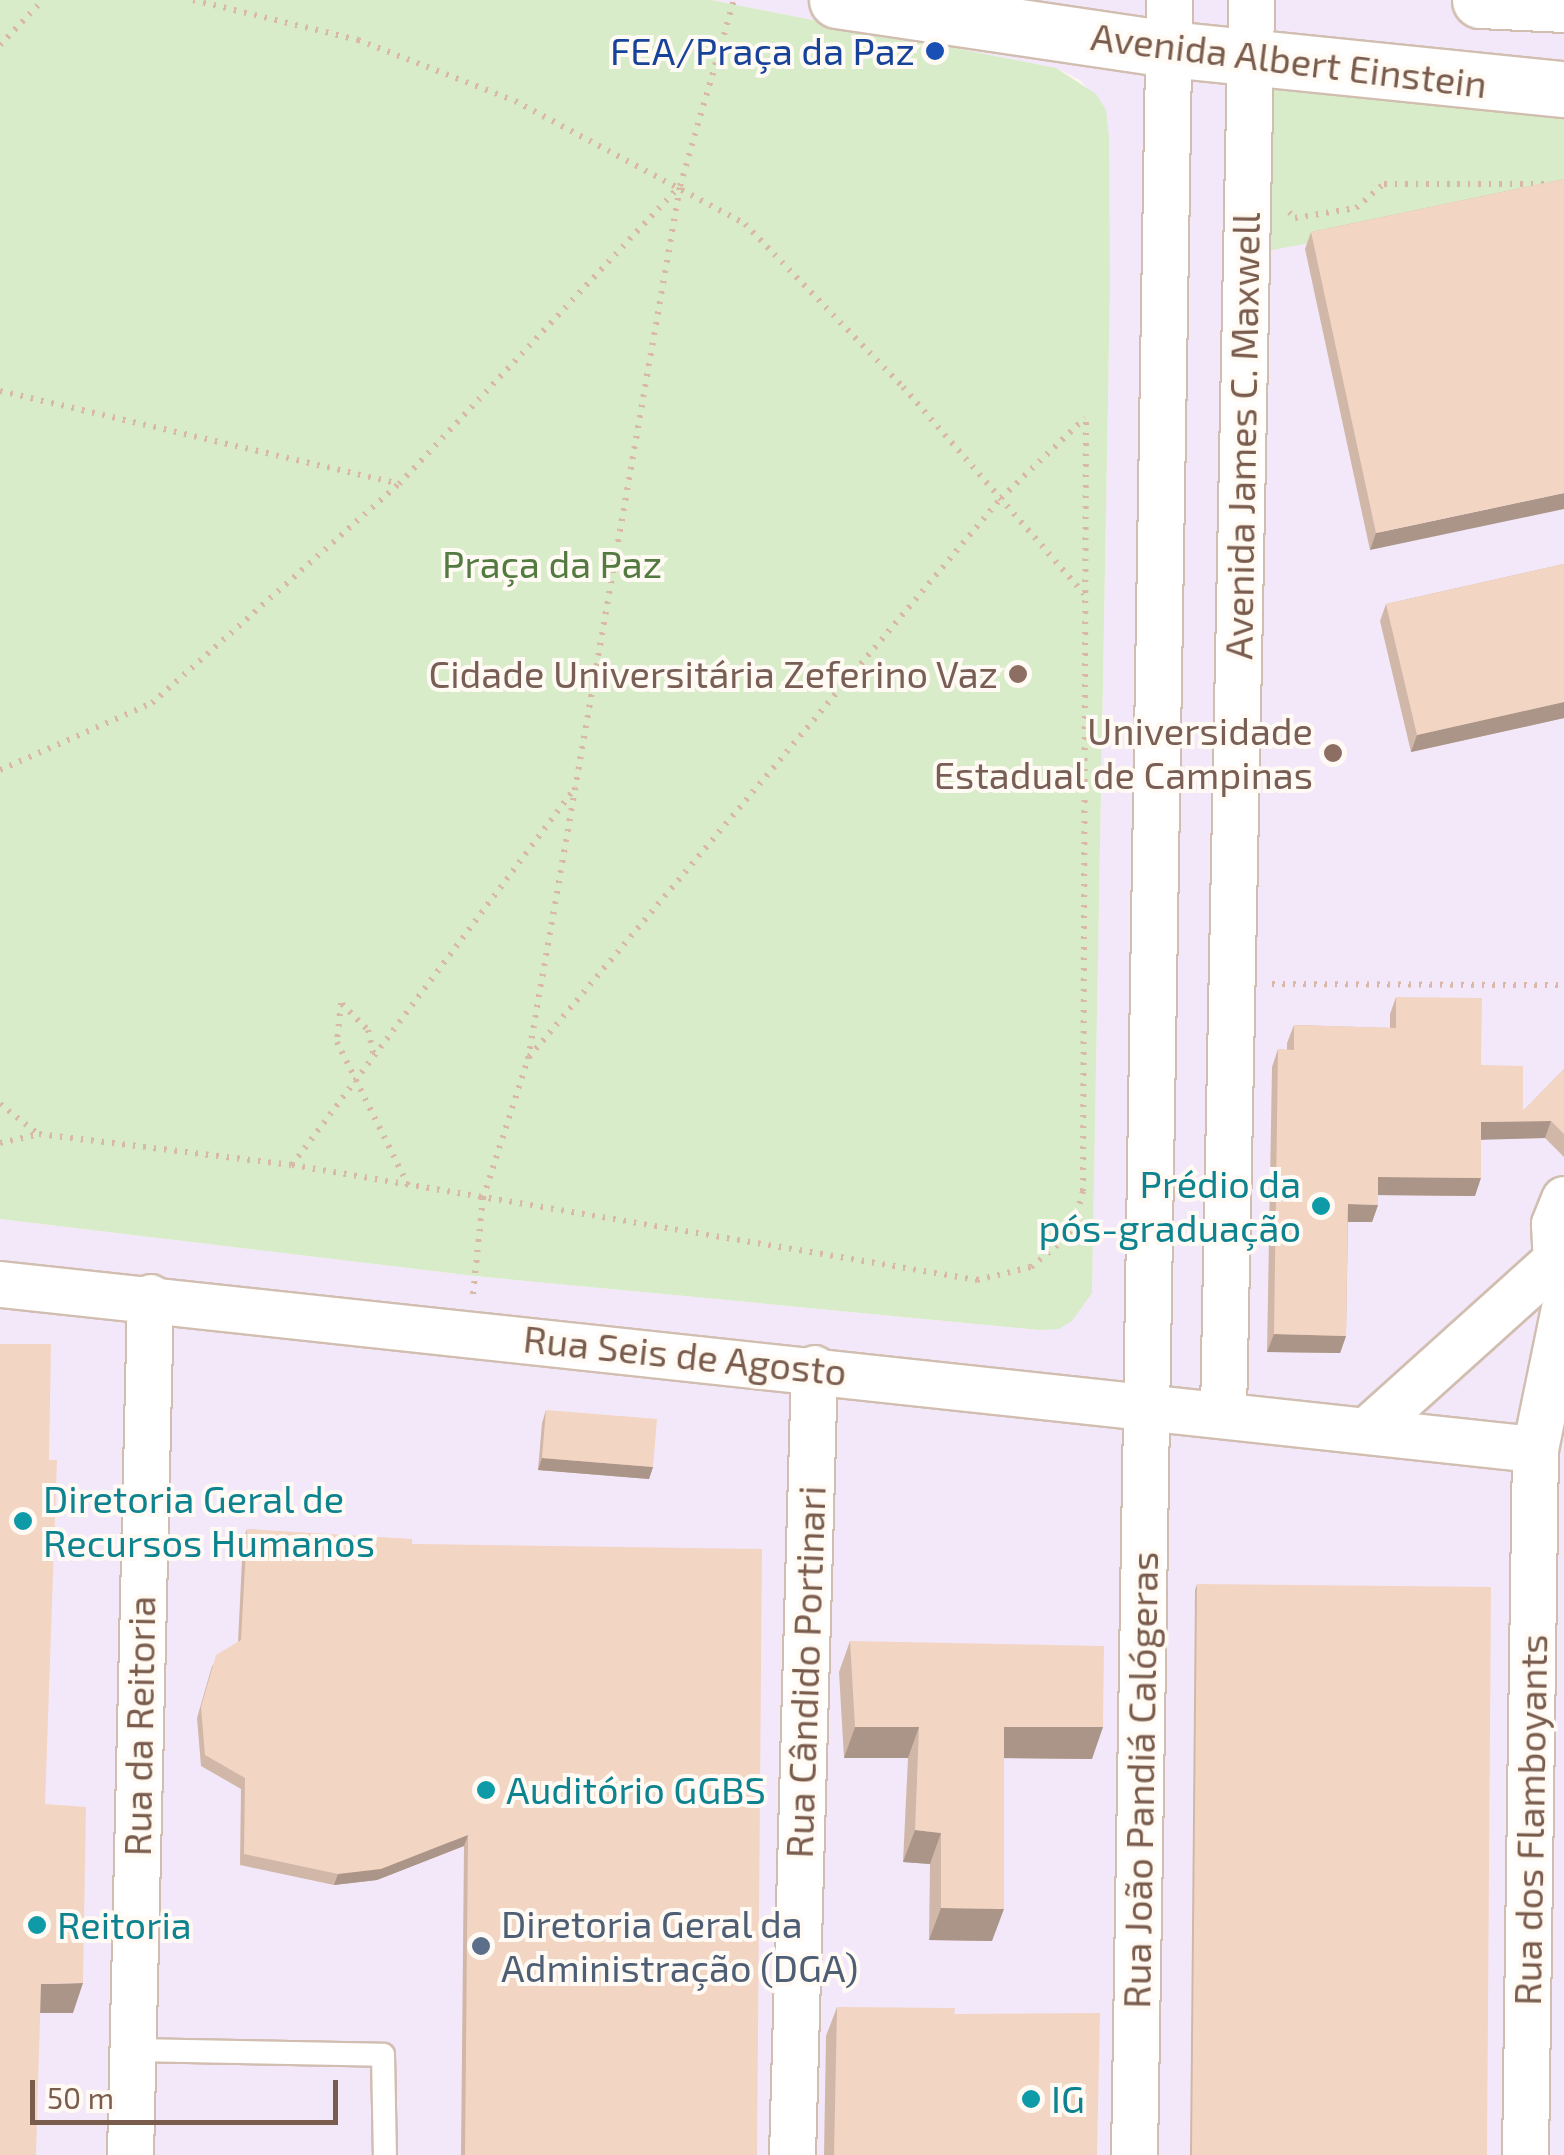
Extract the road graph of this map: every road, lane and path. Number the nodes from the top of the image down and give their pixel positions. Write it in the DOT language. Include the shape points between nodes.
graph roads {
  1 [pos="43,0"];
  2 [pos="192,0"];
  3 [pos="734,0"];
  4 [pos="838,0"];
  5 [pos="1251,0"];
  6 [pos="1480,0"];
  7 [pos="1564,4"];
  8 [pos="1168,25"];
  9 [pos="0,45"];
  10 [pos="1250,58"];
  11 [pos="1564,89"];
  12 [pos="1248,160"];
  13 [pos="1558,184"];
  14 [pos="680,186"];
  15 [pos="0,392"];
  16 [pos="399,484"];
  17 [pos="1001,498"];
  18 [pos="1085,595"];
  19 [pos="0,770"];
  20 [pos="577,786"];
  21 [pos="1231,984"];
  22 [pos="1564,985"];
  23 [pos="374,1057"];
  24 [pos="528,1059"];
  25 [pos="356,1080"];
  26 [pos="0,1104"];
  27 [pos="39,1134"];
  28 [pos="0,1144"];
  29 [pos="292,1165"];
  30 [pos="408,1185"];
  31 [pos="483,1198"];
  32 [pos="1564,1199"];
  33 [pos="1562,1261"];
  34 [pos="0,1284"];
  35 [pos="150,1297"];
  36 [pos="1564,1308"];
  37 [pos="468,1331"];
  38 [pos="814,1368"];
  39 [pos="1146,1404"];
  40 [pos="1223,1412"];
  41 [pos="1369,1428"];
  42 [pos="1535,1449"];
  43 [pos="132,2050"];
  44 [pos="130,2155"];
  45 [pos="385,2155"];
  46 [pos="792,2155"];
  47 [pos="1134,2155"];
  48 [pos="1525,2155"];
  1 -- 9 [label="path"];
  2 -- 14 [label="path" via="358,40 515,101"];
  3 -- 14 [label="path"];
  4 -- 8 [label="street, Avenida Albert Einstein"];
  5 -- 10 [label="street, Avenida James C. Maxwell"];
  6 -- 7 [label="street"];
  8 -- 10 [label="street, Avenida Albert Einstein"];
  8 -- 39 [label="street"];
  10 -- 11 [label="street, Avenida Albert Einstein"];
  10 -- 12 [label="street, Avenida James C. Maxwell"];
  12 -- 13 [label="path" via="1269,194 1295,218 1356,208 1384,184"];
  12 -- 21 [label="street, Avenida James C. Maxwell"];
  14 -- 16 [label="path"];
  14 -- 17 [label="path" via="746,224 772,249"];
  14 -- 20 [label="path"];
  15 -- 16 [label="path"];
  16 -- 19 [label="path" via="152,702"];
  17 -- 18 [label="path"];
  17 -- 18 [label="path" via="1086,418"];
  17 -- 24 [label="path"];
  18 -- 31 [label="path" via="1083,1192 1072,1234 1031,1266 978,1280"];
  20 -- 23 [label="path"];
  20 -- 24 [label="path"];
  21 -- 22 [label="path"];
  21 -- 40 [label="street, Avenida James C. Maxwell"];
  23 -- 25 [label="path"];
  23 -- 25 [label="path" via="368,1030 341,1003 338,1042"];
  24 -- 31 [label="path"];
  25 -- 29 [label="path"];
  25 -- 30 [label="path"];
  26 -- 27 [label="path"];
  27 -- 28 [label="path"];
  27 -- 29 [label="path"];
  29 -- 30 [label="path"];
  30 -- 31 [label="path"];
  31 -- 37 [label="path"];
  32 -- 33 [label="street" via="1554,1224"];
  33 -- 41 [label="street"];
  34 -- 35 [label="street, Rua Seis de Agosto"];
  35 -- 37 [label="street, Rua Seis de Agosto"];
  35 -- 43 [label="street, Rua da Reitoria"];
  36 -- 42 [label="street, Rua dos Flamboyants"];
  37 -- 38 [label="street, Rua Seis de Agosto"];
  38 -- 39 [label="street, Rua Seis de Agosto"];
  38 -- 46 [label="street, Rua Cândido Portinari"];
  39 -- 40 [label="street, Rua Seis de Agosto"];
  39 -- 47 [label="street, Rua João Pandiá Calógeras"];
  40 -- 41 [label="street, Rua Seis de Agosto"];
  41 -- 42 [label="street, Rua Seis de Agosto"];
  42 -- 48 [label="street, Rua dos Flamboyants"];
  43 -- 44 [label="street, Rua da Reitoria"];
  43 -- 45 [label="lane" via="383,2055"];
}
